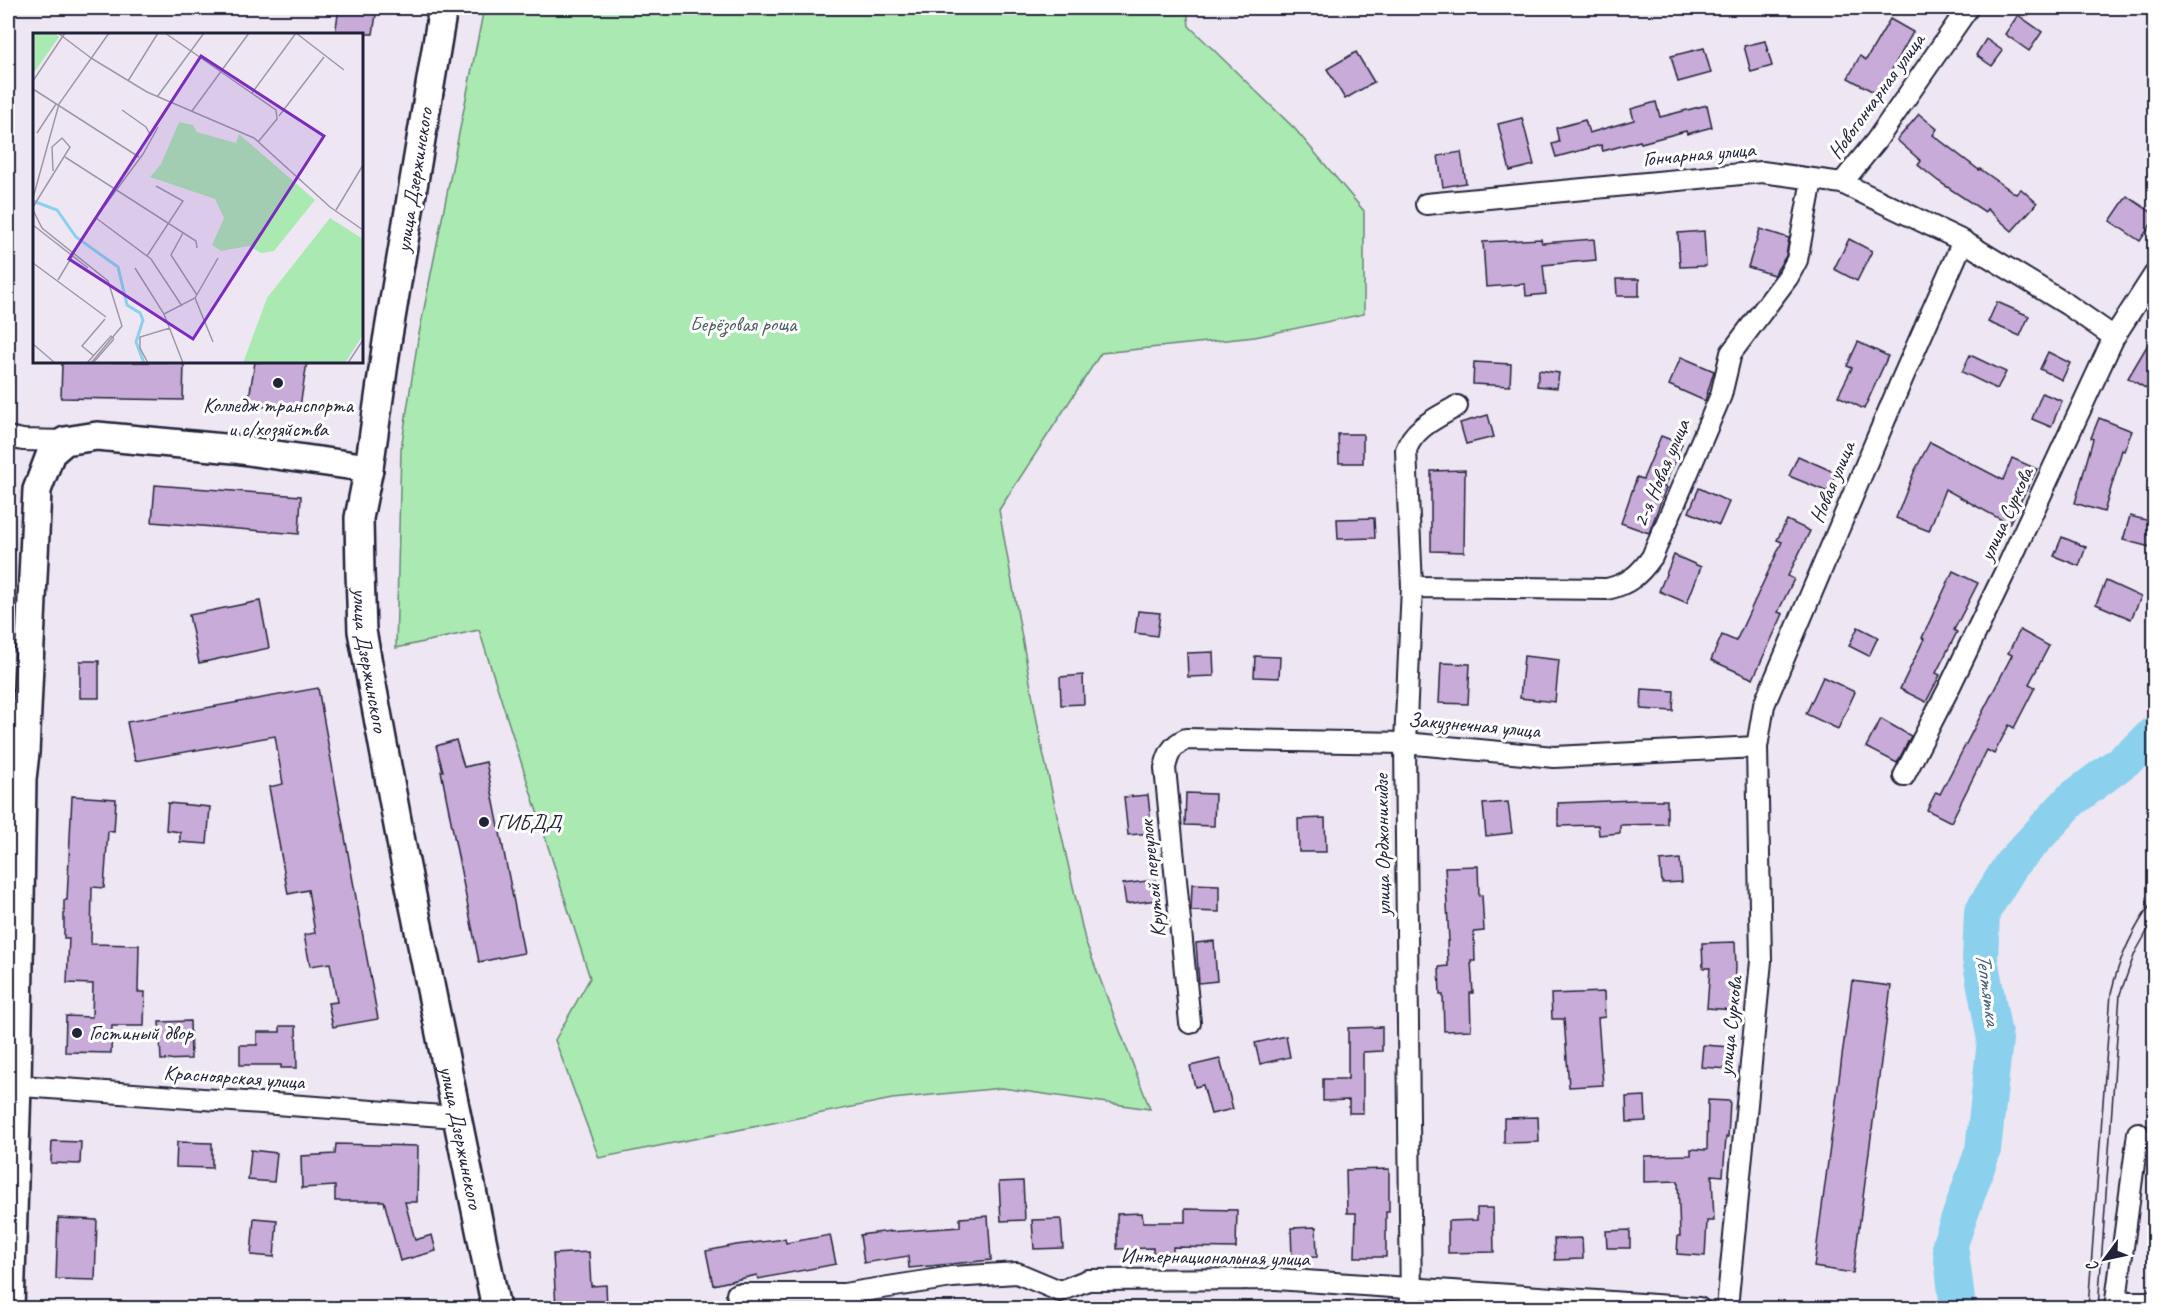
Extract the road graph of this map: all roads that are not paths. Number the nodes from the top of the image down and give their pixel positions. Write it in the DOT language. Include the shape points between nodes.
graph roads {
  1 [pos="443,8"];
  2 [pos="1968,8"];
  3 [pos="1812,180"];
  4 [pos="1842,183"];
  5 [pos="1426,204"];
  6 [pos="1963,241"];
  7 [pos="2154,275"];
  8 [pos="2114,337"];
  9 [pos="1457,406"];
  10 [pos="8,437"];
  11 [pos="65,441"];
  12 [pos="369,468"];
  13 [pos="1412,587"];
  14 [pos="1186,739"];
  15 [pos="1405,742"];
  16 [pos="1757,747"];
  17 [pos="16,753"];
  18 [pos="1904,776"];
  19 [pos="1190,1023"];
  20 [pos="12,1085"];
  21 [pos="457,1118"];
  22 [pos="2138,1133"];
  23 [pos="1411,1288"];
  24 [pos="736,1294"];
  25 [pos="1061,1300"];
  26 [pos="839,1301"];
  27 [pos="2154,1302"];
  28 [pos="2115,1305"];
  29 [pos="10,1308"];
  30 [pos="496,1308"];
  31 [pos="1411,1308"];
  32 [pos="1699,1308"];
  33 [pos="1727,1308"];
  1 -- 12 [label="main road, улица Дзержинского"];
  2 -- 4 [label="street, Новогончарная улица" via="1876,141"];
  3 -- 4 [label="street, Гончарная улица"];
  3 -- 5 [label="street, Гончарная улица" via="1762,172"];
  3 -- 13 [label="street, 2-я Новая улица" via="1797,260 1731,353 1721,395 1652,557 1641,573 1607,588"];
  4 -- 6 [label="street, Гончарная улица"];
  6 -- 8 [label="street, Гончарная улица"];
  6 -- 16 [label="street, Новая улица" via="1776,675 1764,705"];
  7 -- 8 [label="street, улица Суркова"];
  8 -- 18 [label="street, улица Суркова" via="2005,572"];
  9 -- 13 [label="street, улица Орджоникидзе" via="1418,430 1406,450"];
  10 -- 11 [label="street"];
  11 -- 12 [label="main road" via="97,436 234,449"];
  11 -- 17 [label="main road" via="51,453 38,490"];
  12 -- 21 [label="main road, улица Дзержинского" via="359,518 362,631"];
  13 -- 15 [label="street, улица Орджоникидзе"];
  14 -- 15 [label="street, Закузнечная улица"];
  14 -- 19 [label="street, Крутой переулок" via="1177,743 1164,768"];
  15 -- 16 [label="street, Закузнечная улица" via="1554,757"];
  15 -- 23 [label="street, улица Орджоникидзе"];
  16 -- 33 [label="street, улица Суркова" via="1761,961"];
  17 -- 20 [label="main road" via="22,779"];
  20 -- 21 [label="street, Красноярская улица"];
  20 -- 29 [label="main road"];
  21 -- 30 [label="main road, улица Дзержинского"];
  22 -- 28 [label="street"];
  23 -- 25 [label="street, Интернациональная улица" via="1276,1279 1089,1280"];
  23 -- 31 [label="street, улица Орджоникидзе"];
  23 -- 32 [label="street, Интернациональная улица"];
  24 -- 26 [label="street, Интернациональная улица"];
  25 -- 26 [label="street, Интернациональная улица" via="1017,1273 952,1277"];
  27 -- 28 [label="street"];
}
